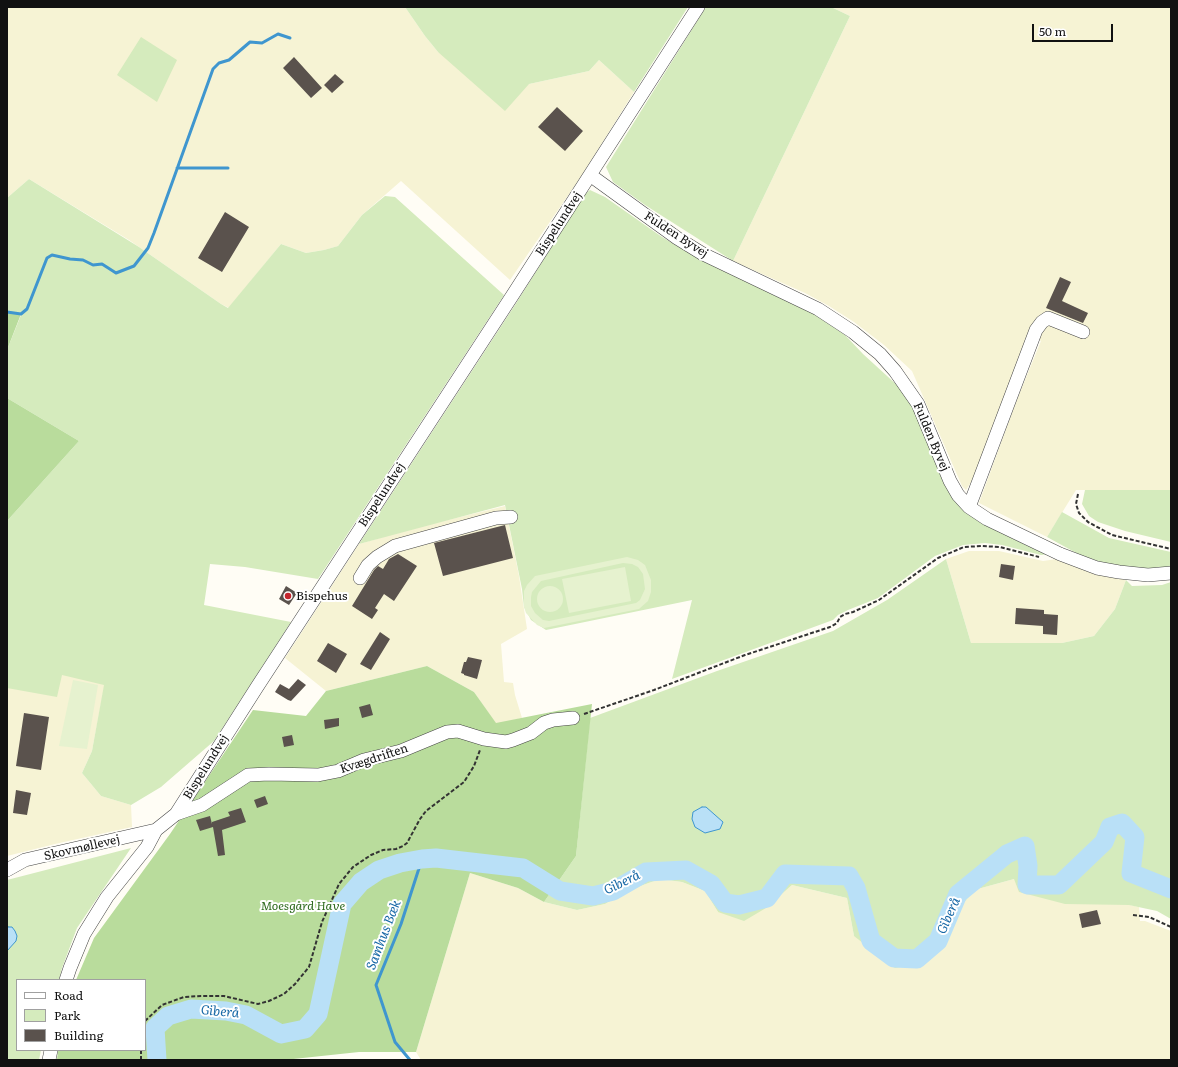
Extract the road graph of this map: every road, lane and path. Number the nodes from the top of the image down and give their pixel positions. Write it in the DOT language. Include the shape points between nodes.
graph roads {
  1 [pos="698,7"];
  2 [pos="590,175"];
  3 [pos="1083,332"];
  4 [pos="1078,494"];
  5 [pos="969,507"];
  6 [pos="511,517"];
  7 [pos="1171,549"];
  8 [pos="1040,557"];
  9 [pos="1171,573"];
  10 [pos="360,578"];
  11 [pos="573,718"];
  12 [pos="484,739"];
  13 [pos="176,814"];
  14 [pos="156,830"];
  15 [pos="8,869"];
  16 [pos="1133,915"];
  17 [pos="1171,927"];
  18 [pos="66,979"];
  19 [pos="146,1020"];
  1 -- 2 [label="street, Bispelundvej"];
  2 -- 5 [label="street, Fulden Byvej" via="677,238 703,254 818,309 880,354 918,404 950,481"];
  2 -- 13 [label="street, Bispelundvej"];
  3 -- 5 [label="street" via="1048,318 1036,330"];
  4 -- 7 [label="path" via="1076,504 1079,513 1088,522 1112,535"];
  5 -- 9 [label="street, Fulden Byvej" via="987,519 1054,551 1097,568 1148,575"];
  6 -- 10 [label="street" via="496,518 395,546 377,556"];
  8 -- 11 [label="path" via="1000,547 964,547 938,558 879,600 840,617 830,628 745,655"];
  11 -- 12 [label="street, Kvægdriften" via="544,722 531,733 506,742"];
  12 -- 13 [label="street, Kvægdriften" via="458,731 448,732 401,751 364,760 318,776 248,775 202,805"];
  12 -- 19 [label="path" via="474,766 464,782 426,811 407,843 396,849 371,855 353,868 339,884 322,922 309,967 284,994 258,1004 224,996 184,997 162,1005"];
  13 -- 14 [label="street, Bispelundvej"];
  14 -- 15 [label="street, Skovmøllevej" via="25,860"];
  14 -- 18 [label="street, Bispelundvej" via="147,847 107,898 84,934"];
  16 -- 17 [label="path" via="1149,917"];
}
